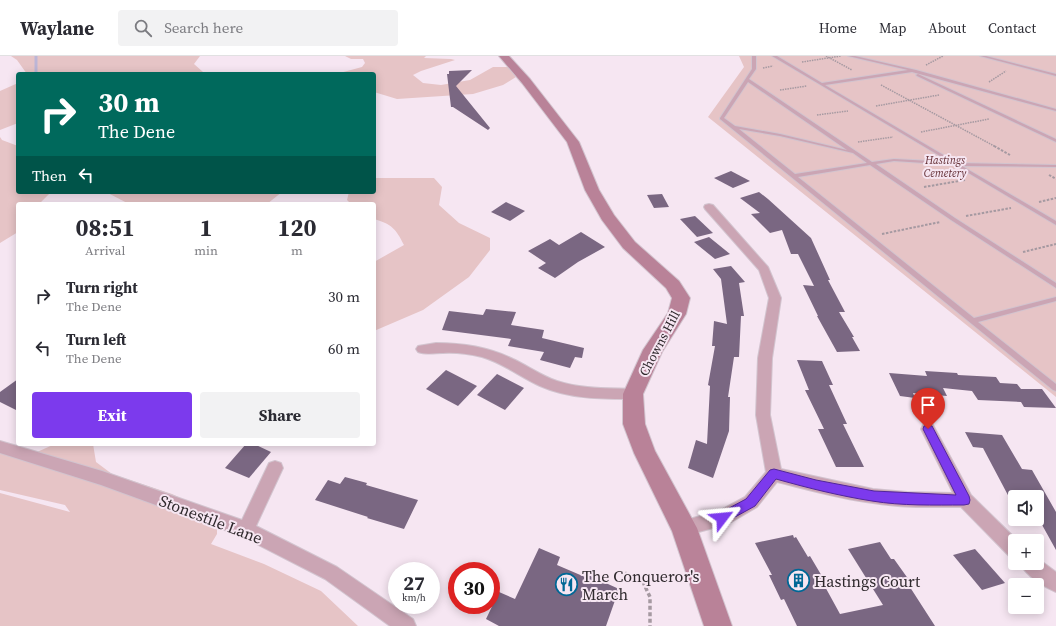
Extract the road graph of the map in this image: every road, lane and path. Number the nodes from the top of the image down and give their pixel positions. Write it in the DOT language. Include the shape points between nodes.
graph roads {
  1 [pos="504,56"];
  2 [pos="754,56"];
  3 [pos="774,56"];
  4 [pos="826,56"];
  5 [pos="850,56"];
  6 [pos="943,56"];
  7 [pos="982,56"];
  8 [pos="913,71"];
  9 [pos="1056,74"];
  10 [pos="867,78"];
  11 [pos="748,80"];
  12 [pos="822,84"];
  13 [pos="955,92"];
  14 [pos="766,93"];
  15 [pos="909,100"];
  16 [pos="862,108"];
  17 [pos="1056,110"];
  18 [pos="1004,116"];
  19 [pos="803,118"];
  20 [pos="954,125"];
  21 [pos="732,127"];
  22 [pos="908,135"];
  23 [pos="1056,142"];
  24 [pos="844,144"];
  25 [pos="857,153"];
  26 [pos="872,164"];
  27 [pos="957,164"];
  28 [pos="1029,165"];
  29 [pos="1056,166"];
  30 [pos="793,176"];
  31 [pos="1056,179"];
  32 [pos="709,208"];
  33 [pos="1056,223"];
  34 [pos="1056,244"];
  35 [pos="1009,256"];
  36 [pos="1056,286"];
  37 [pos="1056,299"];
  38 [pos="972,321"];
  39 [pos="423,349"];
  40 [pos="1056,388"];
  41 [pos="633,394"];
  42 [pos="928,429"];
  43 [pos="0,447"];
  44 [pos="275,468"];
  45 [pos="774,474"];
  46 [pos="964,500"];
  47 [pos="684,528"];
  48 [pos="246,530"];
  49 [pos="1008,543"];
  50 [pos="1038,570"];
  51 [pos="625,573"];
  52 [pos="1056,583"];
  53 [pos="406,626"];
  54 [pos="650,626"];
  55 [pos="718,626"];
  1 -- 41 [label="street, Chowns Hill" via="573,142 592,190 607,217 629,244 673,285 681,298 677,314 653,350"];
  2 -- 11 [label="lane" via="754,69"];
  3 -- 12 [label="lane"];
  4 -- 10 [label="path"];
  5 -- 8 [label="lane"];
  6 -- 8 [label="path"];
  7 -- 9 [label="lane"];
  8 -- 10 [label="lane"];
  8 -- 13 [label="lane"];
  8 -- 17 [label="lane"];
  10 -- 12 [label="lane"];
  10 -- 15 [label="path"];
  11 -- 14 [label="lane"];
  11 -- 21 [label="lane" via="722,118"];
  12 -- 14 [label="path"];
  12 -- 16 [label="lane"];
  13 -- 15 [label="path"];
  13 -- 18 [label="lane"];
  14 -- 19 [label="lane"];
  15 -- 16 [label="path"];
  15 -- 20 [label="path"];
  16 -- 19 [label="path"];
  16 -- 22 [label="lane"];
  18 -- 20 [label="path"];
  18 -- 23 [label="lane"];
  19 -- 24 [label="lane"];
  20 -- 22 [label="path"];
  20 -- 28 [label="path"];
  21 -- 25 [label="lane"];
  21 -- 30 [label="lane"];
  22 -- 24 [label="path"];
  22 -- 27 [label="lane"];
  24 -- 25 [label="lane"];
  25 -- 26 [label="lane"];
  26 -- 27 [label="lane" via="894,160"];
  26 -- 30 [label="lane"];
  26 -- 35 [label="lane"];
  27 -- 28 [label="lane"];
  27 -- 33 [label="lane"];
  28 -- 29 [label="lane"];
  28 -- 31 [label="path"];
  30 -- 38 [label="lane"];
  32 -- 45 [label="street" via="764,269 775,298 765,358 763,415"];
  34 -- 35 [label="path"];
  35 -- 36 [label="lane"];
  37 -- 38 [label="lane"];
  38 -- 40 [label="lane"];
  39 -- 41 [label="street" via="465,348 504,360 550,384 576,390"];
  41 -- 47 [label="street, Chowns Hill" via="634,424 645,453"];
  42 -- 46 [label="street"];
  43 -- 48 [label="street, Stonestile Lane" via="102,478"];
  44 -- 48 [label="street"];
  45 -- 46 [label="street" via="874,496"];
  45 -- 47 [label="street" via="751,502 722,518"];
  46 -- 49 [label="street"];
  47 -- 55 [label="street, Chowns Hill"];
  48 -- 53 [label="street, Stonestile Lane" via="331,573"];
  50 -- 52 [label="street"];
  51 -- 54 [label="path" via="642,582 645,587 650,598"];
}
